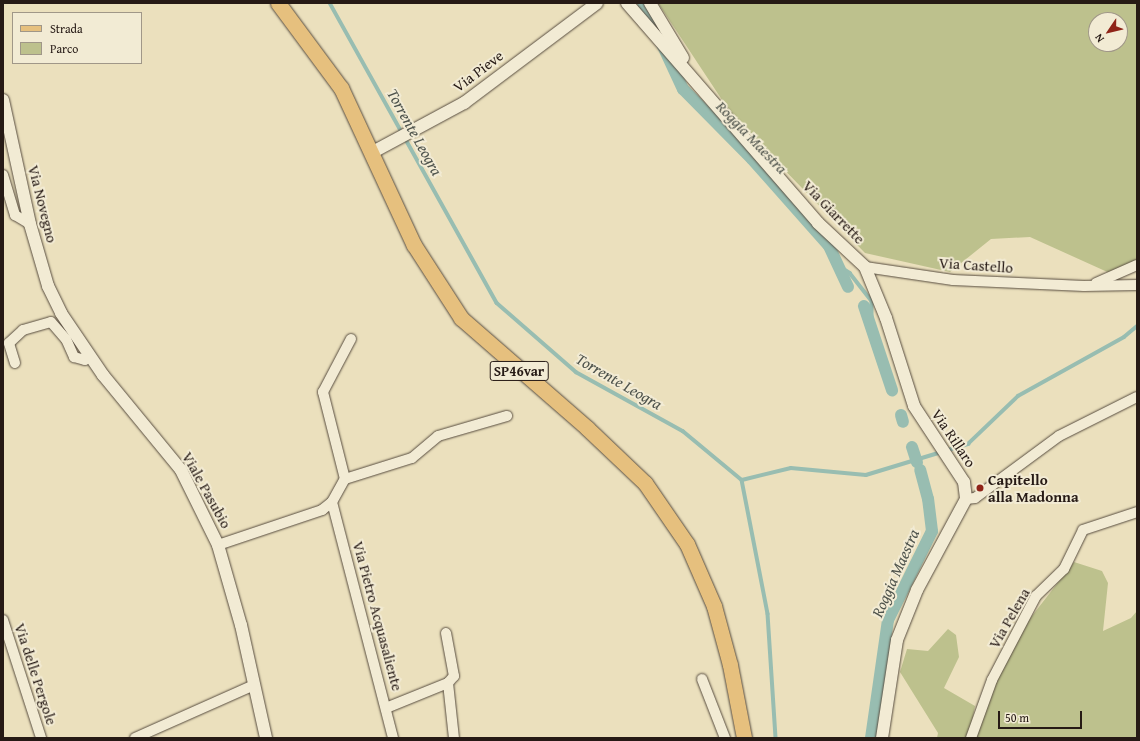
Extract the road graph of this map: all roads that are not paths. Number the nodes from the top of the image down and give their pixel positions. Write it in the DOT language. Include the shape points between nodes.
graph roads {
  1 [pos="278,3"];
  2 [pos="598,3"];
  3 [pos="627,3"];
  4 [pos="650,3"];
  5 [pos="700,87"];
  6 [pos="3,100"];
  7 [pos="371,153"];
  8 [pos="3,175"];
  9 [pos="30,224"];
  10 [pos="1137,265"];
  11 [pos="865,267"];
  12 [pos="1137,284"];
  13 [pos="1084,286"];
  14 [pos="61,313"];
  15 [pos="352,339"];
  16 [pos="90,357"];
  17 [pos="15,363"];
  18 [pos="1137,398"];
  19 [pos="507,416"];
  20 [pos="345,479"];
  21 [pos="966,499"];
  22 [pos="332,502"];
  23 [pos="1137,512"];
  24 [pos="218,545"];
  25 [pos="3,620"];
  26 [pos="446,634"];
  27 [pos="702,678"];
  28 [pos="448,682"];
  29 [pos="254,685"];
  30 [pos="386,708"];
  31 [pos="41,738"];
  32 [pos="135,738"];
  33 [pos="266,738"];
  34 [pos="393,738"];
  35 [pos="454,738"];
  36 [pos="725,738"];
  37 [pos="744,738"];
  38 [pos="882,738"];
  39 [pos="971,738"];
  1 -- 7 [label="main road, SP46var" via="341,88"];
  2 -- 7 [label="street, Via Pieve" via="464,103"];
  3 -- 5 [label="street"];
  4 -- 5 [label="street"];
  5 -- 11 [label="street, Via Giarrette" via="818,223"];
  6 -- 9 [label="street, Via Novegno"];
  7 -- 37 [label="main road, SP46var" via="414,245 461,318 587,428 645,483 687,544 714,606 730,665"];
  8 -- 9 [label="street" via="15,215"];
  9 -- 14 [label="street, Via Novegno" via="48,286"];
  10 -- 13 [label="street, Via Castello"];
  11 -- 13 [label="street, Via Castello" via="953,280"];
  11 -- 21 [label="street, Via Rillaro" via="886,318 914,406 964,482"];
  12 -- 13 [label="street, Via Castello"];
  14 -- 16 [label="street, Viale Pasubio"];
  15 -- 20 [label="street" via="323,392"];
  16 -- 17 [label="street" via="85,360 74,357 66,339 51,322 23,330 9,343"];
  16 -- 24 [label="street, Viale Pasubio" via="181,470"];
  18 -- 21 [label="street" via="1058,436 975,498"];
  19 -- 20 [label="street" via="438,436 412,458"];
  20 -- 22 [label="street"];
  21 -- 38 [label="street" via="917,590 898,640"];
  22 -- 24 [label="street" via="322,510"];
  22 -- 30 [label="street, Via Pietro Acquasaliente"];
  23 -- 39 [label="street, Via Pelena" via="1083,530 1064,570 1036,596 992,680"];
  24 -- 29 [label="street, Viale Pasubio" via="241,625"];
  25 -- 31 [label="street, Via delle Pergole"];
  26 -- 28 [label="street" via="454,676"];
  27 -- 36 [label="street"];
  28 -- 30 [label="street"];
  28 -- 35 [label="street"];
  29 -- 32 [label="street"];
  29 -- 33 [label="street, Viale Pasubio"];
  30 -- 34 [label="street, Via Pietro Acquasaliente"];
}
